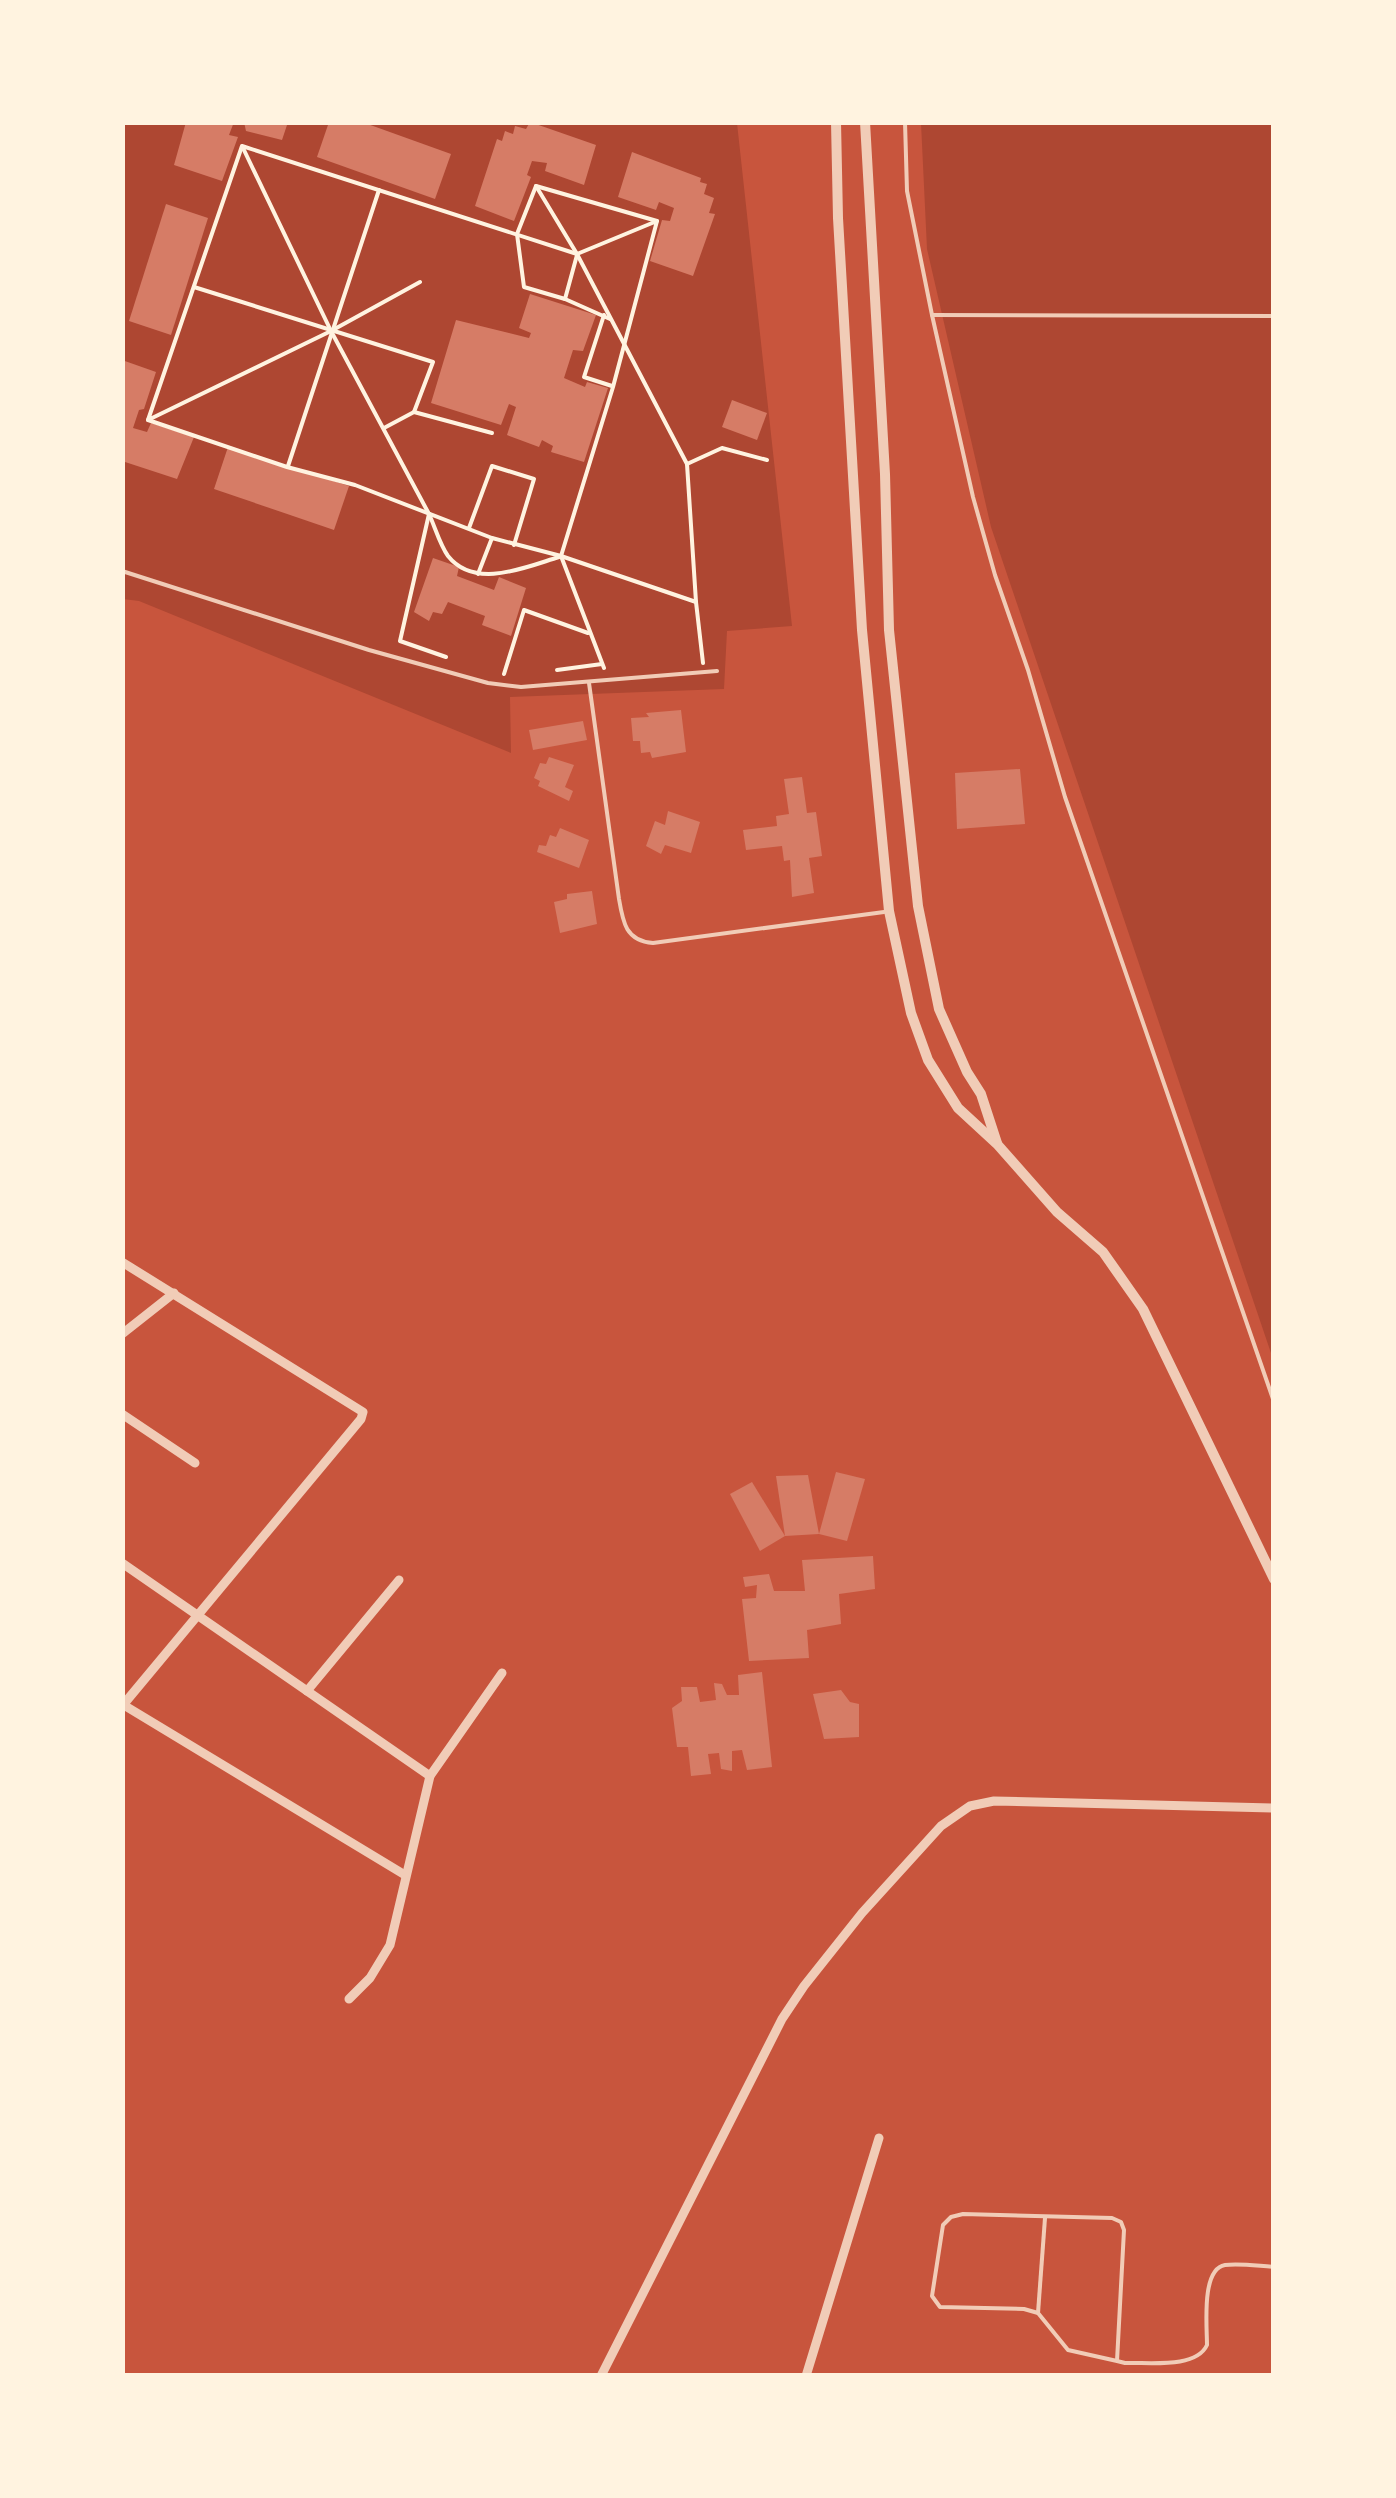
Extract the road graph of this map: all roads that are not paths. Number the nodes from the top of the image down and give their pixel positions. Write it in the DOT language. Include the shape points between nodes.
graph roads {
  1 [pos="836,122"];
  2 [pos="865,122"];
  3 [pos="904,122"];
  4 [pos="932,315"];
  5 [pos="1274,316"];
  6 [pos="122,571"];
  7 [pos="717,672"];
  8 [pos="589,684"];
  9 [pos="889,912"];
  10 [pos="997,1144"];
  11 [pos="122,1262"];
  12 [pos="174,1294"];
  13 [pos="122,1334"];
  14 [pos="1274,1402"];
  15 [pos="122,1414"];
  16 [pos="195,1463"];
  17 [pos="122,1563"];
  18 [pos="1274,1579"];
  19 [pos="399,1580"];
  20 [pos="197,1614"];
  21 [pos="502,1673"];
  22 [pos="307,1690"];
  23 [pos="123,1704"];
  24 [pos="430,1776"];
  25 [pos="1274,1808"];
  26 [pos="406,1875"];
  27 [pos="349,1999"];
  28 [pos="879,2138"];
  29 [pos="1046,2218"];
  30 [pos="1274,2266"];
  31 [pos="1038,2313"];
  32 [pos="1117,2362"];
  33 [pos="601,2376"];
  34 [pos="806,2376"];
  1 -- 9 [label="street" via="862,630"];
  2 -- 10 [label="street" via="889,630 918,906 939,1009 981,1094"];
  3 -- 4 [label="lane" via="908,191"];
  4 -- 5 [label="lane"];
  4 -- 14 [label="lane" via="995,575"];
  6 -- 8 [label="lane" via="488,683"];
  7 -- 8 [label="lane"];
  8 -- 9 [label="lane" via="619,899 634,939"];
  9 -- 10 [label="street" via="928,1060 958,1108"];
  10 -- 18 [label="street" via="1126,1281"];
  11 -- 12 [label="street"];
  12 -- 13 [label="street"];
  12 -- 20 [label="street" via="363,1412"];
  15 -- 16 [label="street"];
  17 -- 20 [label="street"];
  19 -- 22 [label="street"];
  20 -- 22 [label="street"];
  20 -- 23 [label="street"];
  21 -- 24 [label="street"];
  22 -- 24 [label="street"];
  23 -- 26 [label="street"];
  24 -- 26 [label="street"];
  25 -- 33 [label="street" via="994,1800 970,1806 941,1826 850,1927 782,2018"];
  26 -- 27 [label="street" via="390,1945"];
  28 -- 34 [label="street"];
  29 -- 31 [label="lane"];
  29 -- 31 [label="lane" via="951,2216 943,2225 932,2296 940,2306"];
  29 -- 32 [label="lane" via="1121,2222"];
  30 -- 32 [label="lane" via="1215,2270 1208,2282 1204,2353"];
  31 -- 32 [label="lane" via="1068,2350"];
}
